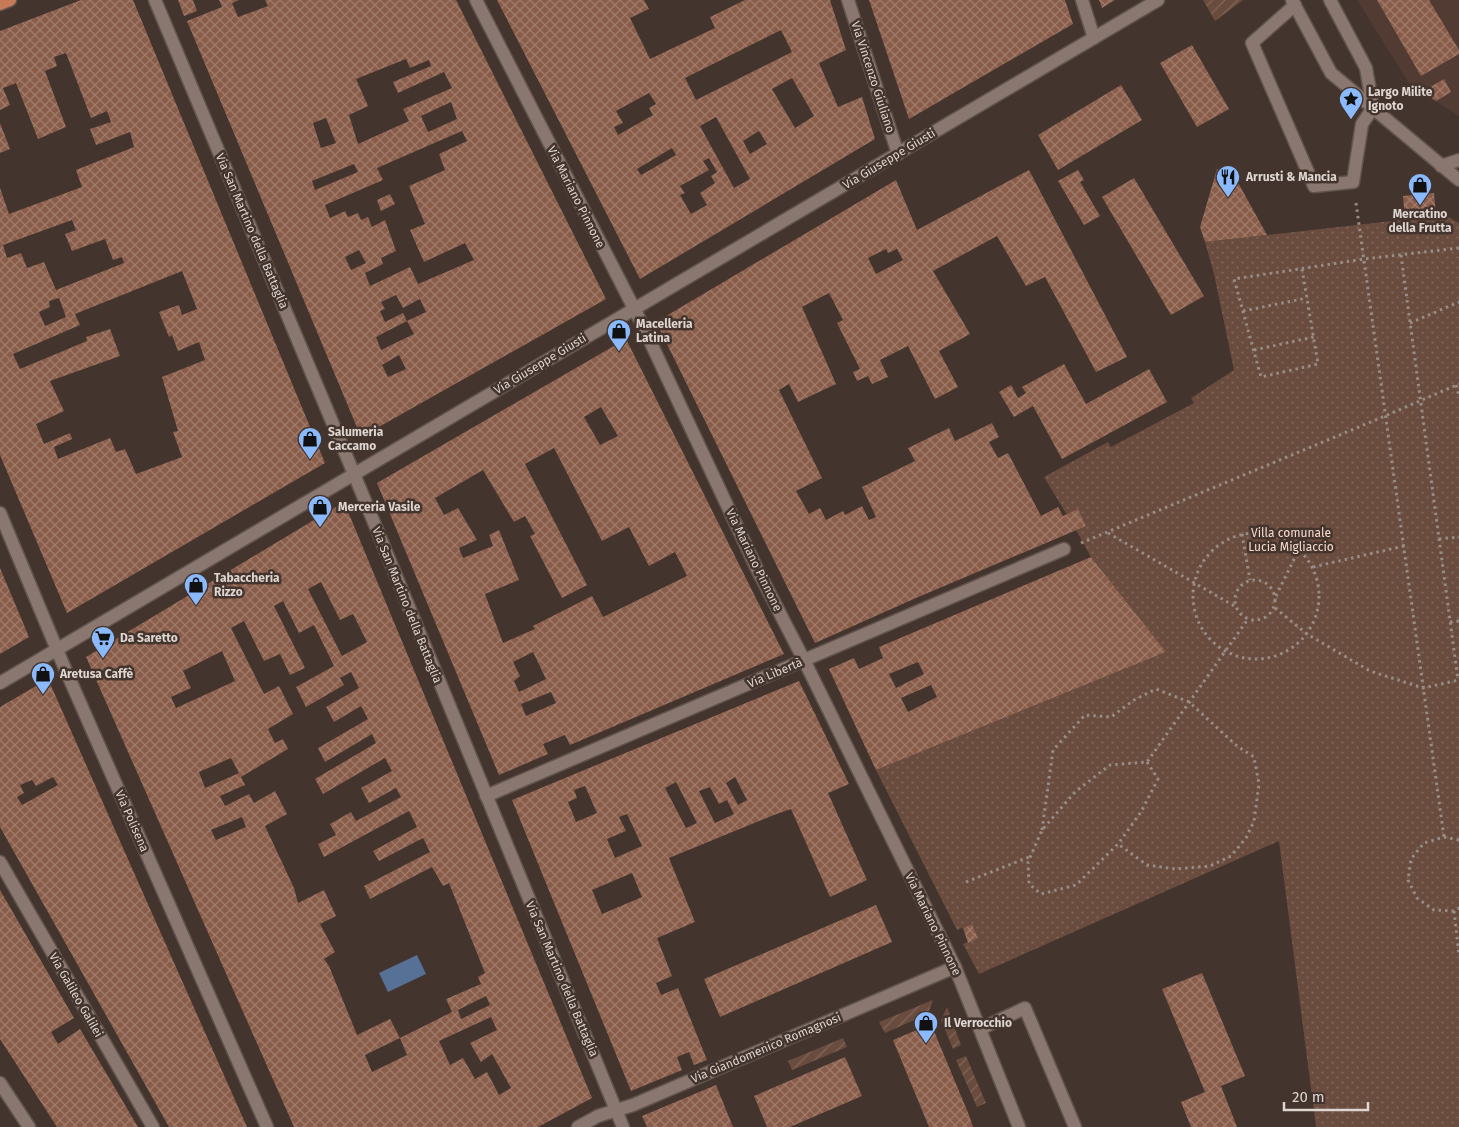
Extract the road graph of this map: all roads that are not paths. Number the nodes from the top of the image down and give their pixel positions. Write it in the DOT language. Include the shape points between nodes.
graph roads {
  1 [pos="10,0"];
  2 [pos="155,0"];
  3 [pos="476,0"];
  4 [pos="848,0"];
  5 [pos="1082,0"];
  6 [pos="1158,0"];
  7 [pos="1330,0"];
  8 [pos="1294,3"];
  9 [pos="0,4"];
  10 [pos="1094,38"];
  11 [pos="1373,108"];
  12 [pos="898,154"];
  13 [pos="1459,160"];
  14 [pos="1441,166"];
  15 [pos="1459,180"];
  16 [pos="634,309"];
  17 [pos="354,474"];
  18 [pos="0,513"];
  19 [pos="1064,549"];
  20 [pos="57,650"];
  21 [pos="804,660"];
  22 [pos="0,683"];
  23 [pos="486,796"];
  24 [pos="0,862"];
  25 [pos="955,967"];
  26 [pos="980,1029"];
  27 [pos="0,1083"];
  28 [pos="616,1110"];
  29 [pos="29,1127"];
  30 [pos="152,1127"];
  31 [pos="267,1127"];
  32 [pos="578,1127"];
  33 [pos="623,1127"];
  34 [pos="1019,1127"];
  35 [pos="1075,1127"];
  1 -- 9 [label="main road"];
  2 -- 17 [label="street, Via San Martino della Battaglia"];
  3 -- 16 [label="street, Via Mariano Pinnone"];
  4 -- 12 [label="street, Via Vincenzo Giuliano"];
  5 -- 10 [label="street"];
  6 -- 10 [label="street, Via Giuseppe Giusti"];
  7 -- 11 [label="street" via="1366,68"];
  8 -- 11 [label="street" via="1331,73"];
  8 -- 11 [label="street" via="1252,43 1314,186 1353,182 1362,124"];
  10 -- 12 [label="street, Via Giuseppe Giusti"];
  11 -- 14 [label="street"];
  12 -- 16 [label="street, Via Giuseppe Giusti"];
  13 -- 14 [label="street"];
  14 -- 15 [label="street"];
  16 -- 17 [label="street, Via Giuseppe Giusti"];
  16 -- 21 [label="street, Via Mariano Pinnone" via="757,569"];
  17 -- 20 [label="street, Via Giuseppe Giusti"];
  17 -- 23 [label="street, Via San Martino della Battaglia"];
  18 -- 20 [label="street, Via Polisena"];
  19 -- 21 [label="street, Via Libertà"];
  20 -- 22 [label="street, Via Giuseppe Giusti"];
  20 -- 31 [label="street, Via Polisena"];
  21 -- 23 [label="street, Via Libertà"];
  21 -- 25 [label="street, Via Mariano Pinnone"];
  23 -- 28 [label="street, Via San Martino della Battaglia"];
  24 -- 30 [label="street, Via Galileo Galilei"];
  25 -- 26 [label="street, Via Mariano Pinnone"];
  25 -- 28 [label="street, Via Giandomenico Romagnosi"];
  26 -- 34 [label="street, Via Mariano Pinnone"];
  26 -- 35 [label="street" via="1025,1008"];
  27 -- 29 [label="street"];
  28 -- 32 [label="street, Via Giandomenico Romagnosi"];
  28 -- 33 [label="street, Via San Martino della Battaglia"];
}
